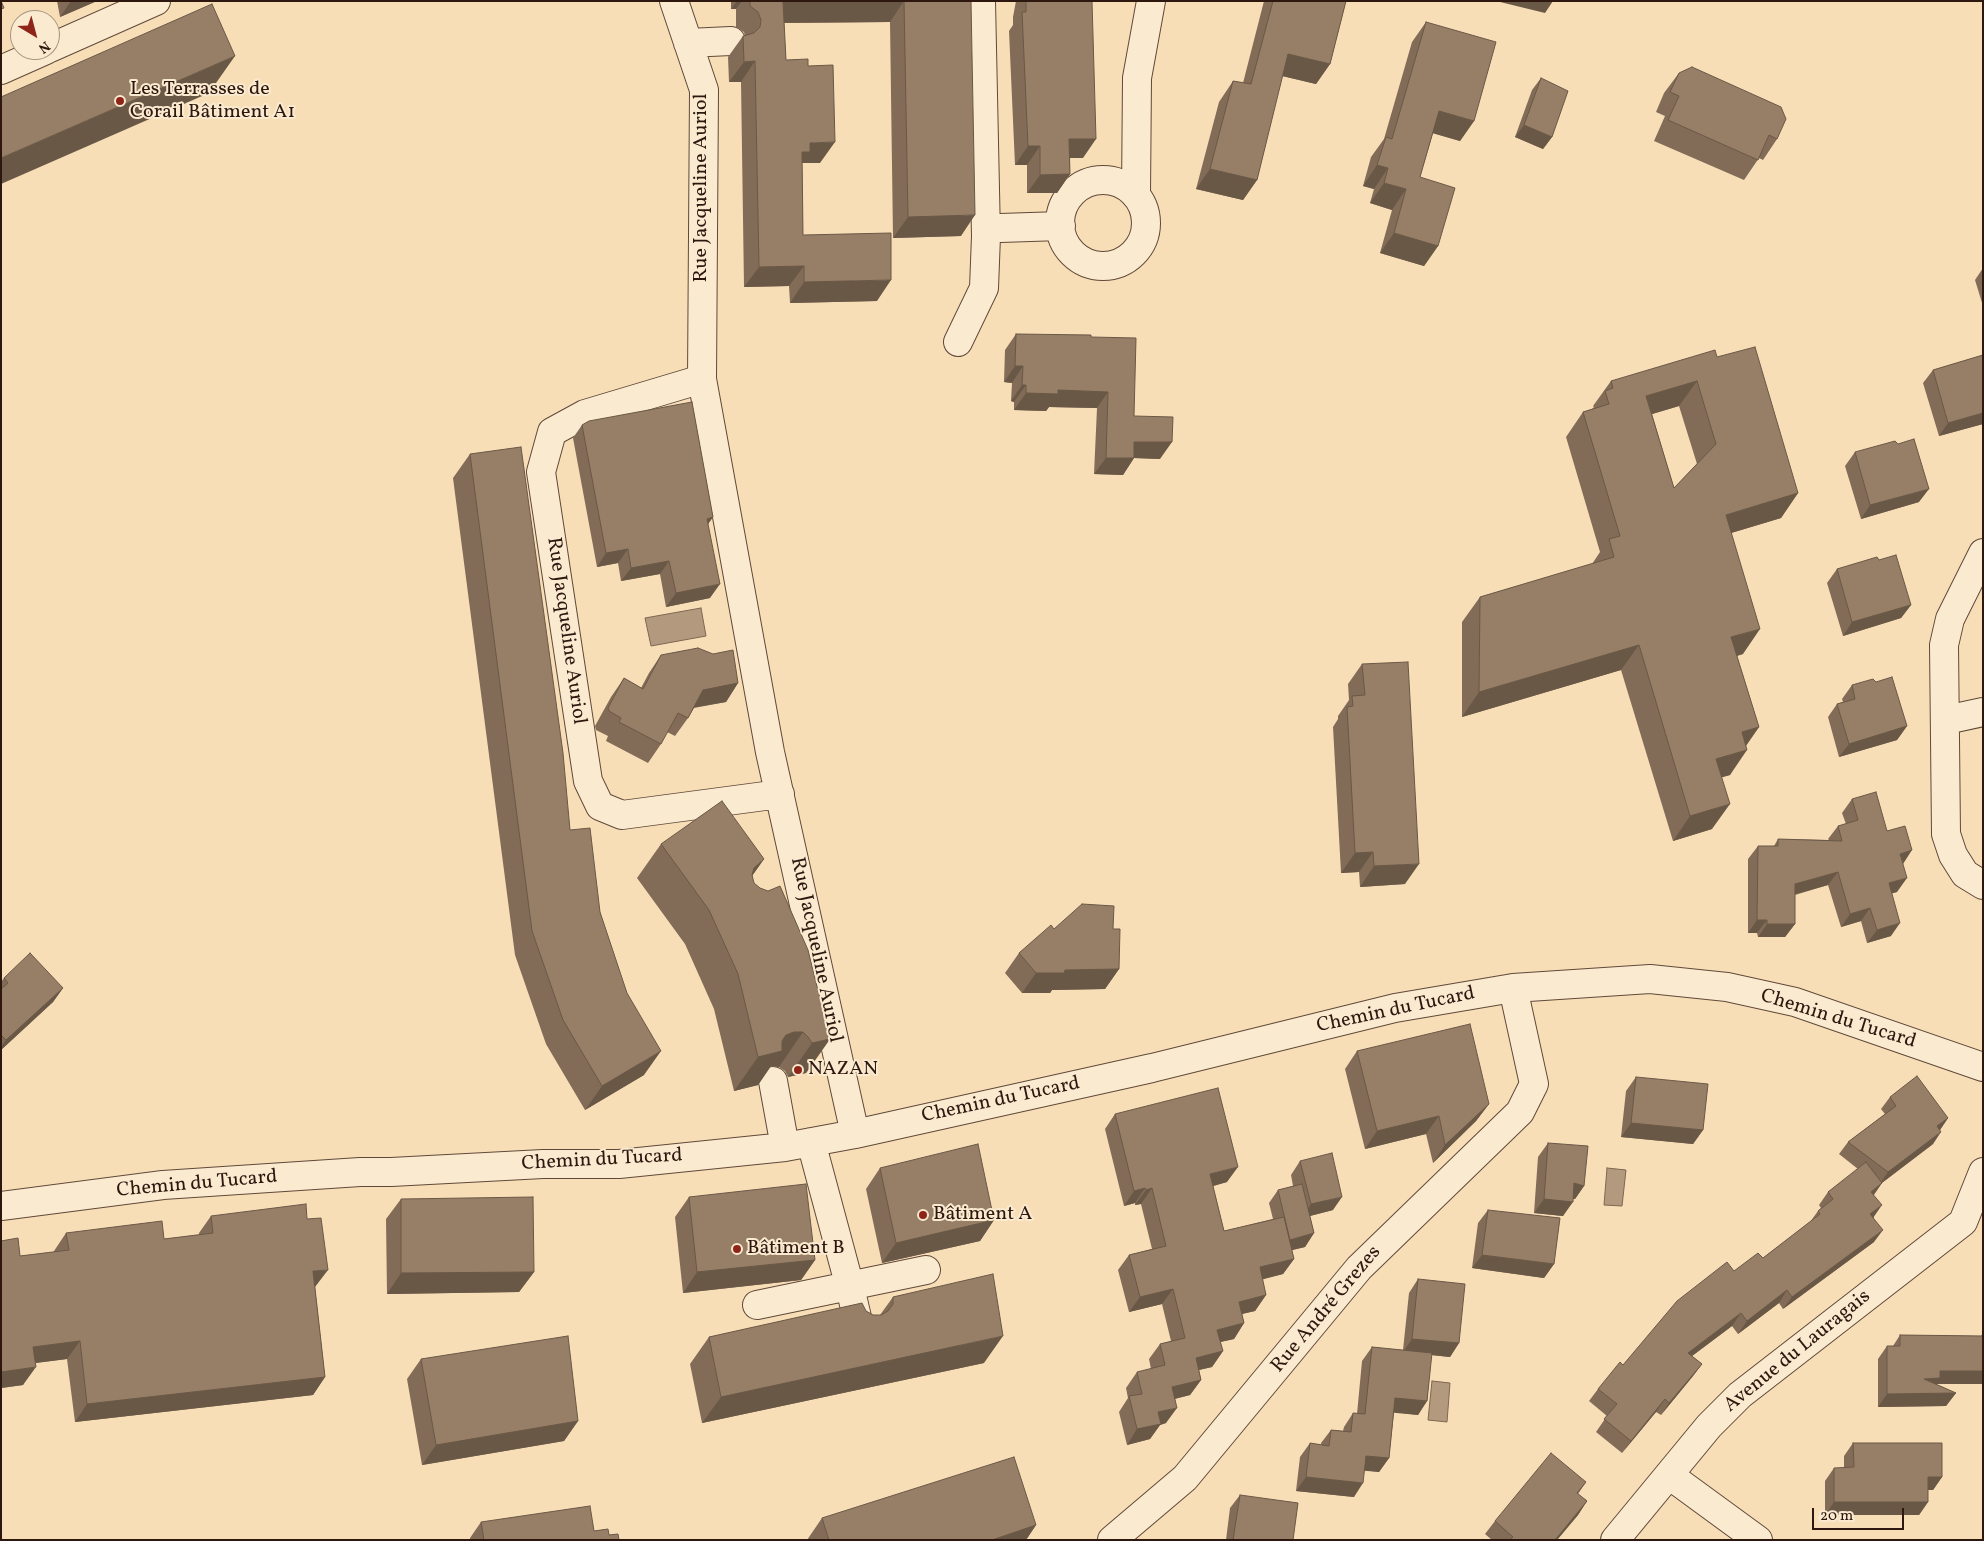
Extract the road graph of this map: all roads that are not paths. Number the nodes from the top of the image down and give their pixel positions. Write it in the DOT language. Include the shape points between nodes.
graph roads {
  1 [pos="156,1"];
  2 [pos="674,1"];
  3 [pos="980,1"];
  4 [pos="1151,1"];
  5 [pos="731,41"];
  6 [pos="688,43"];
  7 [pos="60,44"];
  8 [pos="24,60"];
  9 [pos="1,70"];
  10 [pos="1136,194"];
  11 [pos="1061,226"];
  12 [pos="1000,228"];
  13 [pos="958,342"];
  14 [pos="702,378"];
  15 [pos="1983,553"];
  16 [pos="1983,712"];
  17 [pos="1946,720"];
  18 [pos="780,794"];
  19 [pos="798,875"];
  20 [pos="1983,885"];
  21 [pos="775,889"];
  22 [pos="1513,988"];
  23 [pos="1983,1067"];
  24 [pos="773,1082"];
  25 [pos="855,1134"];
  26 [pos="798,1145"];
  27 [pos="1983,1172"];
  28 [pos="1,1206"];
  29 [pos="1973,1228"];
  30 [pos="926,1270"];
  31 [pos="850,1286"];
  32 [pos="757,1305"];
  33 [pos="859,1326"];
  34 [pos="1669,1475"];
  35 [pos="1112,1540"];
  36 [pos="1615,1540"];
  37 [pos="1758,1540"];
  1 -- 7 [label="street"];
  2 -- 6 [label="street, Rue Jacqueline Auriol"];
  3 -- 13 [label="street" via="986,236 984,288"];
  4 -- 10 [label="street" via="1137,78"];
  5 -- 6 [label="street"];
  6 -- 14 [label="street, Rue Jacqueline Auriol" via="704,90"];
  8 -- 9 [label="street"];
  10 -- 11 [label="street" via="1113,181 1087,183 1067,200"];
  10 -- 11 [label="street" via="1144,207 1144,236 1132,254 1113,265 1098,266 1072,252 1064,240"];
  11 -- 12 [label="street"];
  14 -- 18 [label="street, Rue Jacqueline Auriol"];
  14 -- 18 [label="street, Rue Jacqueline Auriol" via="585,414 552,432 541,472 588,781 600,806 622,815"];
  15 -- 17 [label="street" via="1950,619 1944,646"];
  16 -- 17 [label="street"];
  17 -- 20 [label="street" via="1946,834 1965,874"];
  18 -- 19 [label="street, Rue Jacqueline Auriol"];
  19 -- 21 [label="street"];
  19 -- 25 [label="street, Rue Jacqueline Auriol"];
  22 -- 23 [label="street, Chemin du Tucard" via="1650,980 1727,987 1795,1002"];
  22 -- 25 [label="street, Chemin du Tucard" via="1395,1008 1152,1068"];
  22 -- 35 [label="street, Rue André Grezes" via="1534,1084 1520,1112 1359,1268 1185,1478"];
  24 -- 26 [label="street"];
  25 -- 26 [label="street, Chemin du Tucard"];
  26 -- 28 [label="street, Chemin du Tucard" via="620,1164 360,1172 163,1185"];
  26 -- 31 [label="street"];
  27 -- 29 [label="street, Avenue du Lauragais"];
  29 -- 34 [label="street, Avenue du Lauragais" via="1740,1394"];
  30 -- 31 [label="street"];
  31 -- 32 [label="street"];
  31 -- 33 [label="street"];
  34 -- 36 [label="street, Avenue du Lauragais"];
  34 -- 37 [label="street"];
}
